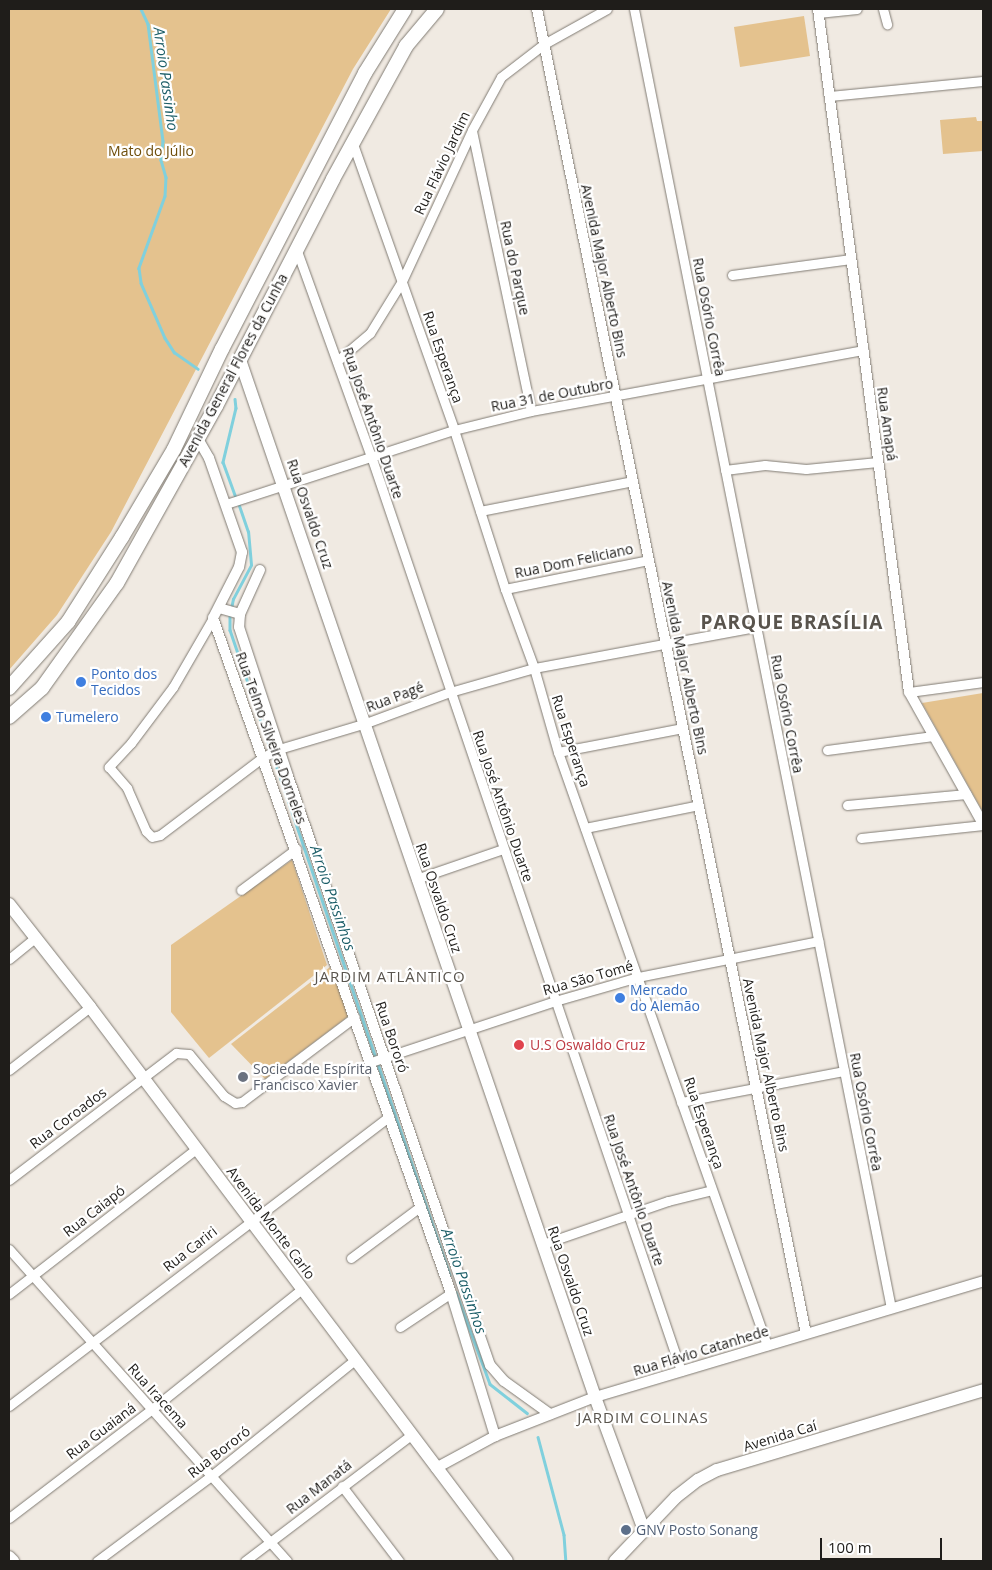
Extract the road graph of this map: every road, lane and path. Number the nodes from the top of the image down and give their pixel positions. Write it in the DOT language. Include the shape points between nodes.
graph roads {
  1 [pos="405,9"];
  2 [pos="437,9"];
  3 [pos="536,9"];
  4 [pos="607,9"];
  5 [pos="634,9"];
  6 [pos="857,9"];
  7 [pos="883,9"];
  8 [pos="818,11"];
  9 [pos="887,24"];
  10 [pos="544,44"];
  11 [pos="983,82"];
  12 [pos="829,96"];
  13 [pos="472,130"];
  14 [pos="353,144"];
  15 [pos="297,251"];
  16 [pos="851,259"];
  17 [pos="732,276"];
  18 [pos="402,281"];
  19 [pos="222,349"];
  20 [pos="863,350"];
  21 [pos="240,360"];
  22 [pos="337,361"];
  23 [pos="707,379"];
  24 [pos="615,396"];
  25 [pos="531,411"];
  26 [pos="454,430"];
  27 [pos="198,439"];
  28 [pos="174,449"];
  29 [pos="371,456"];
  30 [pos="878,462"];
  31 [pos="725,470"];
  32 [pos="633,481"];
  33 [pos="284,486"];
  34 [pos="229,503"];
  35 [pos="480,511"];
  36 [pos="649,560"];
  37 [pos="260,570"];
  38 [pos="505,589"];
  39 [pos="229,612"];
  40 [pos="213,618"];
  41 [pos="756,627"];
  42 [pos="666,644"];
  43 [pos="534,668"];
  44 [pos="983,682"];
  45 [pos="9,688"];
  46 [pos="450,692"];
  47 [pos="908,692"];
  48 [pos="9,717"];
  49 [pos="366,723"];
  50 [pos="683,728"];
  51 [pos="933,736"];
  52 [pos="278,750"];
  53 [pos="827,750"];
  54 [pos="558,752"];
  55 [pos="264,756"];
  56 [pos="966,794"];
  57 [pos="847,804"];
  58 [pos="699,805"];
  59 [pos="983,825"];
  60 [pos="585,828"];
  61 [pos="862,838"];
  62 [pos="503,849"];
  63 [pos="296,850"];
  64 [pos="416,879"];
  65 [pos="242,890"];
  66 [pos="9,904"];
  67 [pos="34,939"];
  68 [pos="818,941"];
  69 [pos="9,959"];
  70 [pos="730,959"];
  71 [pos="638,977"];
  72 [pos="555,1001"];
  73 [pos="90,1007"];
  74 [pos="355,1016"];
  75 [pos="468,1030"];
  76 [pos="384,1058"];
  77 [pos="372,1062"];
  78 [pos="9,1070"];
  79 [pos="844,1072"];
  80 [pos="143,1078"];
  81 [pos="756,1088"];
  82 [pos="682,1102"];
  83 [pos="389,1116"];
  84 [pos="196,1149"];
  85 [pos="9,1180"];
  86 [pos="712,1190"];
  87 [pos="420,1206"];
  88 [pos="628,1215"];
  89 [pos="250,1220"];
  90 [pos="543,1244"];
  91 [pos="9,1249"];
  92 [pos="351,1258"];
  93 [pos="33,1277"];
  94 [pos="983,1281"];
  95 [pos="302,1289"];
  96 [pos="451,1293"];
  97 [pos="9,1294"];
  98 [pos="891,1308"];
  99 [pos="400,1327"];
  100 [pos="806,1333"];
  101 [pos="92,1342"];
  102 [pos="767,1345"];
  103 [pos="355,1360"];
  104 [pos="681,1371"];
  105 [pos="983,1390"];
  106 [pos="595,1397"];
  107 [pos="9,1406"];
  108 [pos="152,1409"];
  109 [pos="550,1414"];
  110 [pos="411,1435"];
  111 [pos="495,1436"];
  112 [pos="436,1468"];
  113 [pos="211,1476"];
  114 [pos="342,1486"];
  115 [pos="9,1518"];
  116 [pos="644,1530"];
  117 [pos="270,1542"];
  118 [pos="9,1557"];
  119 [pos="13,1561"];
  120 [pos="97,1561"];
  121 [pos="245,1561"];
  122 [pos="287,1561"];
  123 [pos="398,1561"];
  124 [pos="507,1561"];
  125 [pos="615,1561"];
  1 -- 19 [label="main road, Avenida General Flores da Cunha" via="365,73"];
  2 -- 14 [label="main road, Avenida General Flores da Cunha" via="406,46"];
  3 -- 10 [label="street, Avenida Major Alberto Bins"];
  4 -- 10 [label="street, Rua Flávio Jardim"];
  5 -- 23 [label="street, Rua Osório Corrêa"];
  6 -- 8 [label="street"];
  7 -- 9 [label="street"];
  8 -- 12 [label="street, Rua Amapá"];
  10 -- 13 [label="street, Rua Flávio Jardim" via="501,77"];
  10 -- 24 [label="street, Avenida Major Alberto Bins"];
  11 -- 12 [label="street"];
  12 -- 16 [label="street, Rua Amapá"];
  13 -- 18 [label="street, Rua Flávio Jardim"];
  13 -- 25 [label="street, Rua do Parque"];
  14 -- 15 [label="main road, Avenida General Flores da Cunha"];
  14 -- 18 [label="street, Rua Esperança"];
  15 -- 21 [label="main road, Avenida General Flores da Cunha"];
  15 -- 22 [label="street, Rua José Antônio Duarte"];
  16 -- 17 [label="street"];
  16 -- 20 [label="street, Rua Amapá"];
  18 -- 22 [label="street, Rua Flávio Jardim" via="370,333"];
  18 -- 26 [label="street, Rua Esperança"];
  19 -- 21 [label="main road"];
  19 -- 28 [label="main road, Avenida General Flores da Cunha"];
  20 -- 23 [label="street, Rua 31 de Outubro"];
  20 -- 30 [label="street, Rua Amapá"];
  21 -- 27 [label="main road, Avenida General Flores da Cunha"];
  21 -- 33 [label="main road, Rua Osvaldo Cruz"];
  22 -- 29 [label="street, Rua José Antônio Duarte"];
  23 -- 24 [label="street, Rua 31 de Outubro"];
  23 -- 31 [label="street, Rua Osório Corrêa"];
  24 -- 25 [label="street, Rua 31 de Outubro"];
  24 -- 32 [label="street, Avenida Major Alberto Bins"];
  25 -- 26 [label="street, Rua 31 de Outubro"];
  26 -- 29 [label="street, Rua 31 de Outubro"];
  26 -- 35 [label="street, Rua Esperança"];
  27 -- 28 [label="main road"];
  27 -- 34 [label="street"];
  27 -- 48 [label="main road, Avenida General Flores da Cunha" via="117,583 42,688"];
  28 -- 45 [label="main road, Avenida General Flores da Cunha" via="68,622"];
  29 -- 33 [label="street, Rua 31 de Outubro"];
  29 -- 46 [label="street, Rua José Antônio Duarte"];
  30 -- 31 [label="street" via="806,469 766,465"];
  30 -- 47 [label="street, Rua Amapá"];
  31 -- 41 [label="street, Rua Osório Corrêa"];
  32 -- 35 [label="street"];
  32 -- 36 [label="street, Avenida Major Alberto Bins"];
  33 -- 34 [label="street, Rua 31 de Outubro"];
  33 -- 49 [label="main road, Rua Osvaldo Cruz"];
  34 -- 39 [label="street" via="242,552"];
  35 -- 38 [label="street, Rua Esperança"];
  36 -- 38 [label="street, Rua Dom Feliciano"];
  36 -- 42 [label="street, Avenida Major Alberto Bins"];
  37 -- 39 [label="street"];
  38 -- 43 [label="street, Rua Esperança"];
  39 -- 40 [label="street"];
  39 -- 52 [label="street, Rua Bororó" via="239,627"];
  40 -- 55 [label="street, Rua Telmo Silveira Dorneles"];
  40 -- 55 [label="street, Rua Pagé" via="173,688 110,767 128,788 146,831 152,837"];
  41 -- 42 [label="street, Rua Pagé"];
  41 -- 68 [label="street, Rua Osório Corrêa"];
  42 -- 43 [label="street, Rua Pagé"];
  42 -- 50 [label="street, Avenida Major Alberto Bins"];
  43 -- 46 [label="street, Rua Pagé"];
  43 -- 54 [label="street, Rua Esperança"];
  44 -- 47 [label="street"];
  46 -- 49 [label="street, Rua Pagé"];
  46 -- 62 [label="street, Rua José Antônio Duarte"];
  47 -- 51 [label="street, Rua Amapá"];
  49 -- 52 [label="street, Rua Pagé"];
  49 -- 64 [label="main road, Rua Osvaldo Cruz"];
  50 -- 54 [label="street"];
  50 -- 58 [label="street, Avenida Major Alberto Bins"];
  51 -- 53 [label="street"];
  51 -- 56 [label="street, Rua Amapá"];
  52 -- 55 [label="street, Rua Pagé"];
  52 -- 76 [label="street, Rua Bororó"];
  54 -- 60 [label="street, Rua Esperança"];
  55 -- 63 [label="street, Rua Telmo Silveira Dorneles"];
  56 -- 57 [label="street"];
  56 -- 59 [label="street, Rua Amapá"];
  58 -- 60 [label="street"];
  58 -- 70 [label="street, Avenida Major Alberto Bins"];
  59 -- 61 [label="street"];
  60 -- 71 [label="street, Rua Esperança"];
  62 -- 64 [label="street"];
  62 -- 72 [label="street, Rua José Antônio Duarte"];
  63 -- 65 [label="street"];
  63 -- 74 [label="street, Rua Telmo Silveira Dorneles"];
  64 -- 75 [label="main road, Rua Osvaldo Cruz"];
  66 -- 67 [label="main road, Avenida Monte Carlo"];
  67 -- 69 [label="street"];
  67 -- 73 [label="main road, Avenida Monte Carlo"];
  68 -- 70 [label="street, Rua São Tomé"];
  68 -- 79 [label="street, Rua Osório Corrêa"];
  70 -- 71 [label="street, Rua São Tomé"];
  70 -- 81 [label="street, Avenida Major Alberto Bins"];
  71 -- 72 [label="street, Rua São Tomé"];
  71 -- 82 [label="street, Rua Esperança"];
  72 -- 75 [label="street, Rua São Tomé"];
  72 -- 88 [label="street, Rua José Antônio Duarte"];
  73 -- 78 [label="street"];
  73 -- 80 [label="main road, Avenida Monte Carlo"];
  74 -- 77 [label="street, Rua Telmo Silveira Dorneles"];
  74 -- 80 [label="street, Rua Coroados" via="242,1102 235,1103 224,1096 195,1059 182,1051 170,1056"];
  75 -- 76 [label="street, Rua São Tomé"];
  75 -- 90 [label="main road, Rua Osvaldo Cruz"];
  76 -- 77 [label="street, Rua São Tomé"];
  76 -- 109 [label="street, Rua Bororó" via="490,1365 504,1381"];
  77 -- 83 [label="street, Rua Telmo Silveira Dorneles"];
  79 -- 81 [label="street"];
  79 -- 98 [label="street, Rua Osório Corrêa"];
  80 -- 84 [label="main road, Avenida Monte Carlo"];
  80 -- 85 [label="street, Rua Coroados"];
  81 -- 82 [label="street"];
  81 -- 100 [label="street, Avenida Major Alberto Bins"];
  82 -- 86 [label="street, Rua Esperança"];
  83 -- 87 [label="street, Rua Telmo Silveira Dorneles"];
  83 -- 89 [label="street, Rua Cariri"];
  84 -- 89 [label="main road, Avenida Monte Carlo"];
  84 -- 93 [label="street, Rua Caiapó"];
  86 -- 88 [label="street"];
  86 -- 102 [label="street, Rua Esperança"];
  87 -- 92 [label="street"];
  87 -- 96 [label="street, Rua Telmo Silveira Dorneles"];
  88 -- 90 [label="street"];
  88 -- 104 [label="street, Rua José Antônio Duarte"];
  89 -- 95 [label="main road, Avenida Monte Carlo"];
  89 -- 101 [label="street, Rua Cariri"];
  90 -- 106 [label="main road, Rua Osvaldo Cruz"];
  91 -- 93 [label="street, Rua Iracema"];
  93 -- 97 [label="street, Rua Caiapó"];
  93 -- 101 [label="street, Rua Iracema"];
  94 -- 98 [label="street, Rua Flávio Catanhede"];
  95 -- 103 [label="main road, Avenida Monte Carlo"];
  95 -- 108 [label="street, Rua Guaianá"];
  96 -- 99 [label="street"];
  96 -- 111 [label="street, Rua Telmo Silveira Dorneles"];
  98 -- 100 [label="street, Rua Flávio Catanhede"];
  100 -- 102 [label="street, Rua Flávio Catanhede"];
  101 -- 107 [label="street, Rua Cariri"];
  101 -- 108 [label="street, Rua Iracema"];
  102 -- 104 [label="street, Rua Flávio Catanhede"];
  103 -- 110 [label="main road, Avenida Monte Carlo"];
  103 -- 113 [label="street, Rua Bororó"];
  104 -- 106 [label="street, Rua Flávio Catanhede"];
  105 -- 116 [label="main road, Avenida Caí" via="717,1470 676,1497"];
  106 -- 109 [label="street, Rua Flávio Catanhede"];
  106 -- 116 [label="main road, Rua Osvaldo Cruz"];
  108 -- 113 [label="street, Rua Iracema"];
  108 -- 115 [label="street, Rua Guaianá"];
  109 -- 111 [label="street, Rua Flávio Catanhede"];
  110 -- 112 [label="main road, Avenida Monte Carlo"];
  110 -- 114 [label="street, Rua Manatá"];
  111 -- 112 [label="street, Rua Flávio Catanhede"];
  112 -- 124 [label="main road, Avenida Monte Carlo"];
  113 -- 117 [label="street, Rua Iracema"];
  113 -- 120 [label="street, Rua Bororó"];
  114 -- 117 [label="street, Rua Manatá"];
  114 -- 123 [label="street"];
  116 -- 125 [label="main road, Avenida Caí"];
  117 -- 121 [label="street, Rua Manatá"];
  117 -- 122 [label="street, Rua Iracema"];
  118 -- 119 [label="main road"];
}
